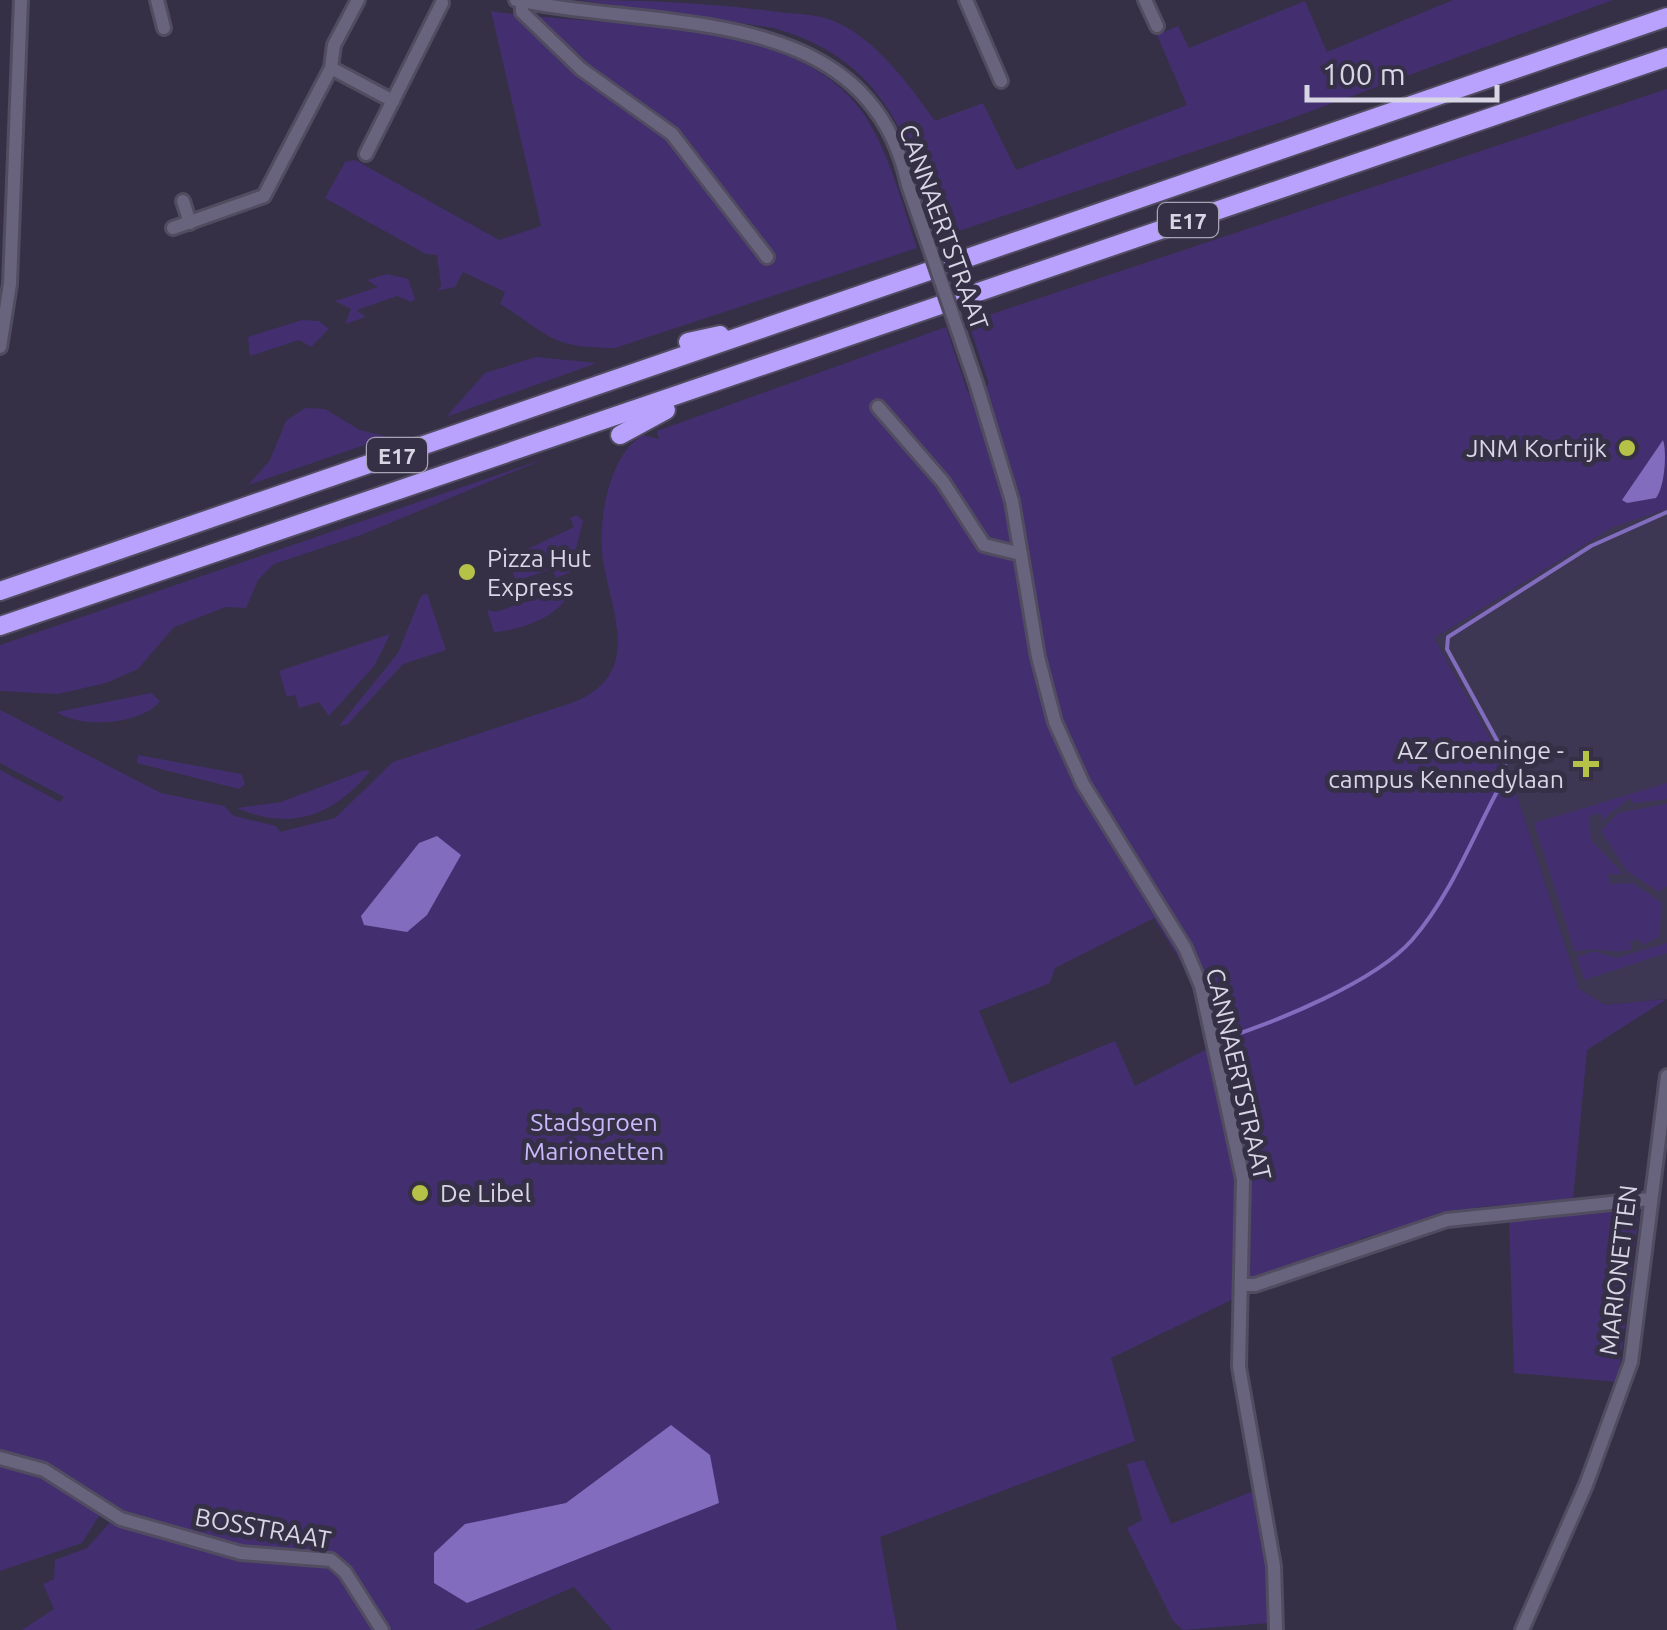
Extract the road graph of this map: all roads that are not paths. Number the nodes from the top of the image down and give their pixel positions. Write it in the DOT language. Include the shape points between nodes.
graph roads {
  1 [pos="21,0"];
  2 [pos="157,0"];
  3 [pos="358,0"];
  4 [pos="966,0"];
  5 [pos="1146,0"];
  6 [pos="519,1"];
  7 [pos="442,3"];
  8 [pos="1667,17"];
  9 [pos="1158,26"];
  10 [pos="164,28"];
  11 [pos="1667,57"];
  12 [pos="331,68"];
  13 [pos="1001,81"];
  14 [pos="394,100"];
  15 [pos="366,154"];
  16 [pos="183,201"];
  17 [pos="190,223"];
  18 [pos="173,228"];
  19 [pos="766,257"];
  20 [pos="794,320"];
  21 [pos="688,342"];
  22 [pos="0,348"];
  23 [pos="710,386"];
  24 [pos="878,407"];
  25 [pos="620,435"];
  26 [pos="1021,554"];
  27 [pos="0,591"];
  28 [pos="0,626"];
  29 [pos="1667,1076"];
  30 [pos="1650,1198"];
  31 [pos="1241,1285"];
  32 [pos="0,1458"];
  33 [pos="382,1630"];
  34 [pos="1276,1630"];
  35 [pos="1522,1630"];
  1 -- 22 [label="street" via="10,284"];
  2 -- 10 [label="street"];
  3 -- 12 [label="street" via="334,46"];
  4 -- 13 [label="street"];
  5 -- 9 [label="street"];
  6 -- 19 [label="street, CANNAERTSTRAAT" via="522,12 581,68 689,151"];
  6 -- 26 [label="street, CANNAERTSTRAAT, bridge" via="760,36 806,50 864,96 908,185 976,383 1001,458"];
  7 -- 14 [label="street"];
  8 -- 20 [label="highway, E17"];
  11 -- 23 [label="highway, E17"];
  12 -- 14 [label="street"];
  12 -- 17 [label="street" via="264,196"];
  14 -- 15 [label="street"];
  16 -- 17 [label="street"];
  17 -- 18 [label="street"];
  20 -- 21 [label="highway"];
  20 -- 27 [label="highway, E17"];
  23 -- 25 [label="highway"];
  23 -- 28 [label="highway, E17"];
  24 -- 26 [label="street" via="943,482 984,545"];
  26 -- 31 [label="street, CANNAERTSTRAAT" via="1043,681 1068,754 1185,948 1201,986 1242,1179"];
  29 -- 30 [label="street, MARIONETTEN"];
  30 -- 31 [label="street" via="1447,1220"];
  30 -- 35 [label="street, MARIONETTEN" via="1627,1374"];
  31 -- 34 [label="street, CANNAERTSTRAAT" via="1238,1367 1274,1566"];
  32 -- 33 [label="street, BOSSTRAAT" via="44,1470 121,1519 241,1553 331,1560"];
}
